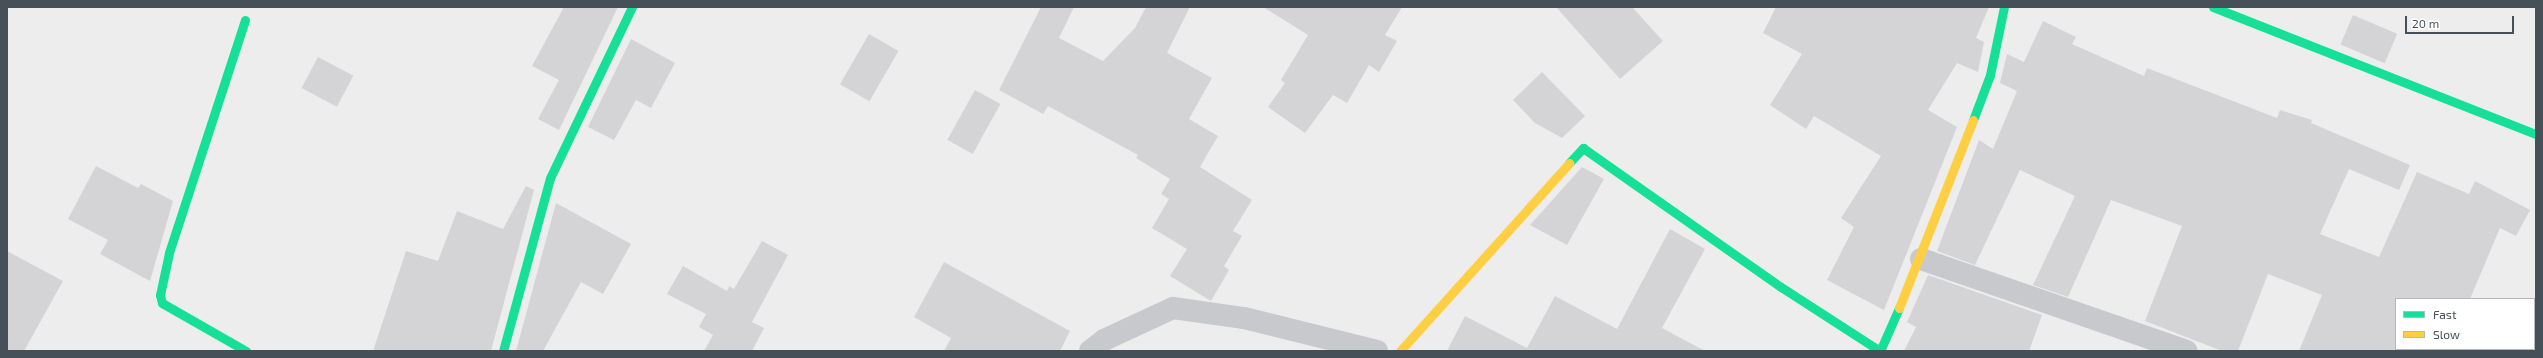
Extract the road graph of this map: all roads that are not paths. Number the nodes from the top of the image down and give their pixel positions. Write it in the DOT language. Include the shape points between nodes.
graph roads {
  1 [pos="632,7"];
  2 [pos="2004,7"];
  3 [pos="2213,7"];
  4 [pos="245,20"];
  5 [pos="2536,134"];
  6 [pos="1921,259"];
  7 [pos="1876,350"];
  8 [pos="246,351"];
  9 [pos="503,351"];
  10 [pos="1090,351"];
  11 [pos="1377,351"];
  12 [pos="1400,351"];
  13 [pos="2186,351"];
  1 -- 9 [label="street" via="550,178"];
  2 -- 6 [label="street" via="1990,75"];
  3 -- 5 [label="street"];
  4 -- 8 [label="street" via="169,253 160,295 162,303"];
  6 -- 7 [label="street" via="1880,351"];
  6 -- 13 [label="street"];
  7 -- 12 [label="street" via="1781,287 1584,148"];
  10 -- 11 [label="street" via="1104,340 1173,308 1244,318"];
}
